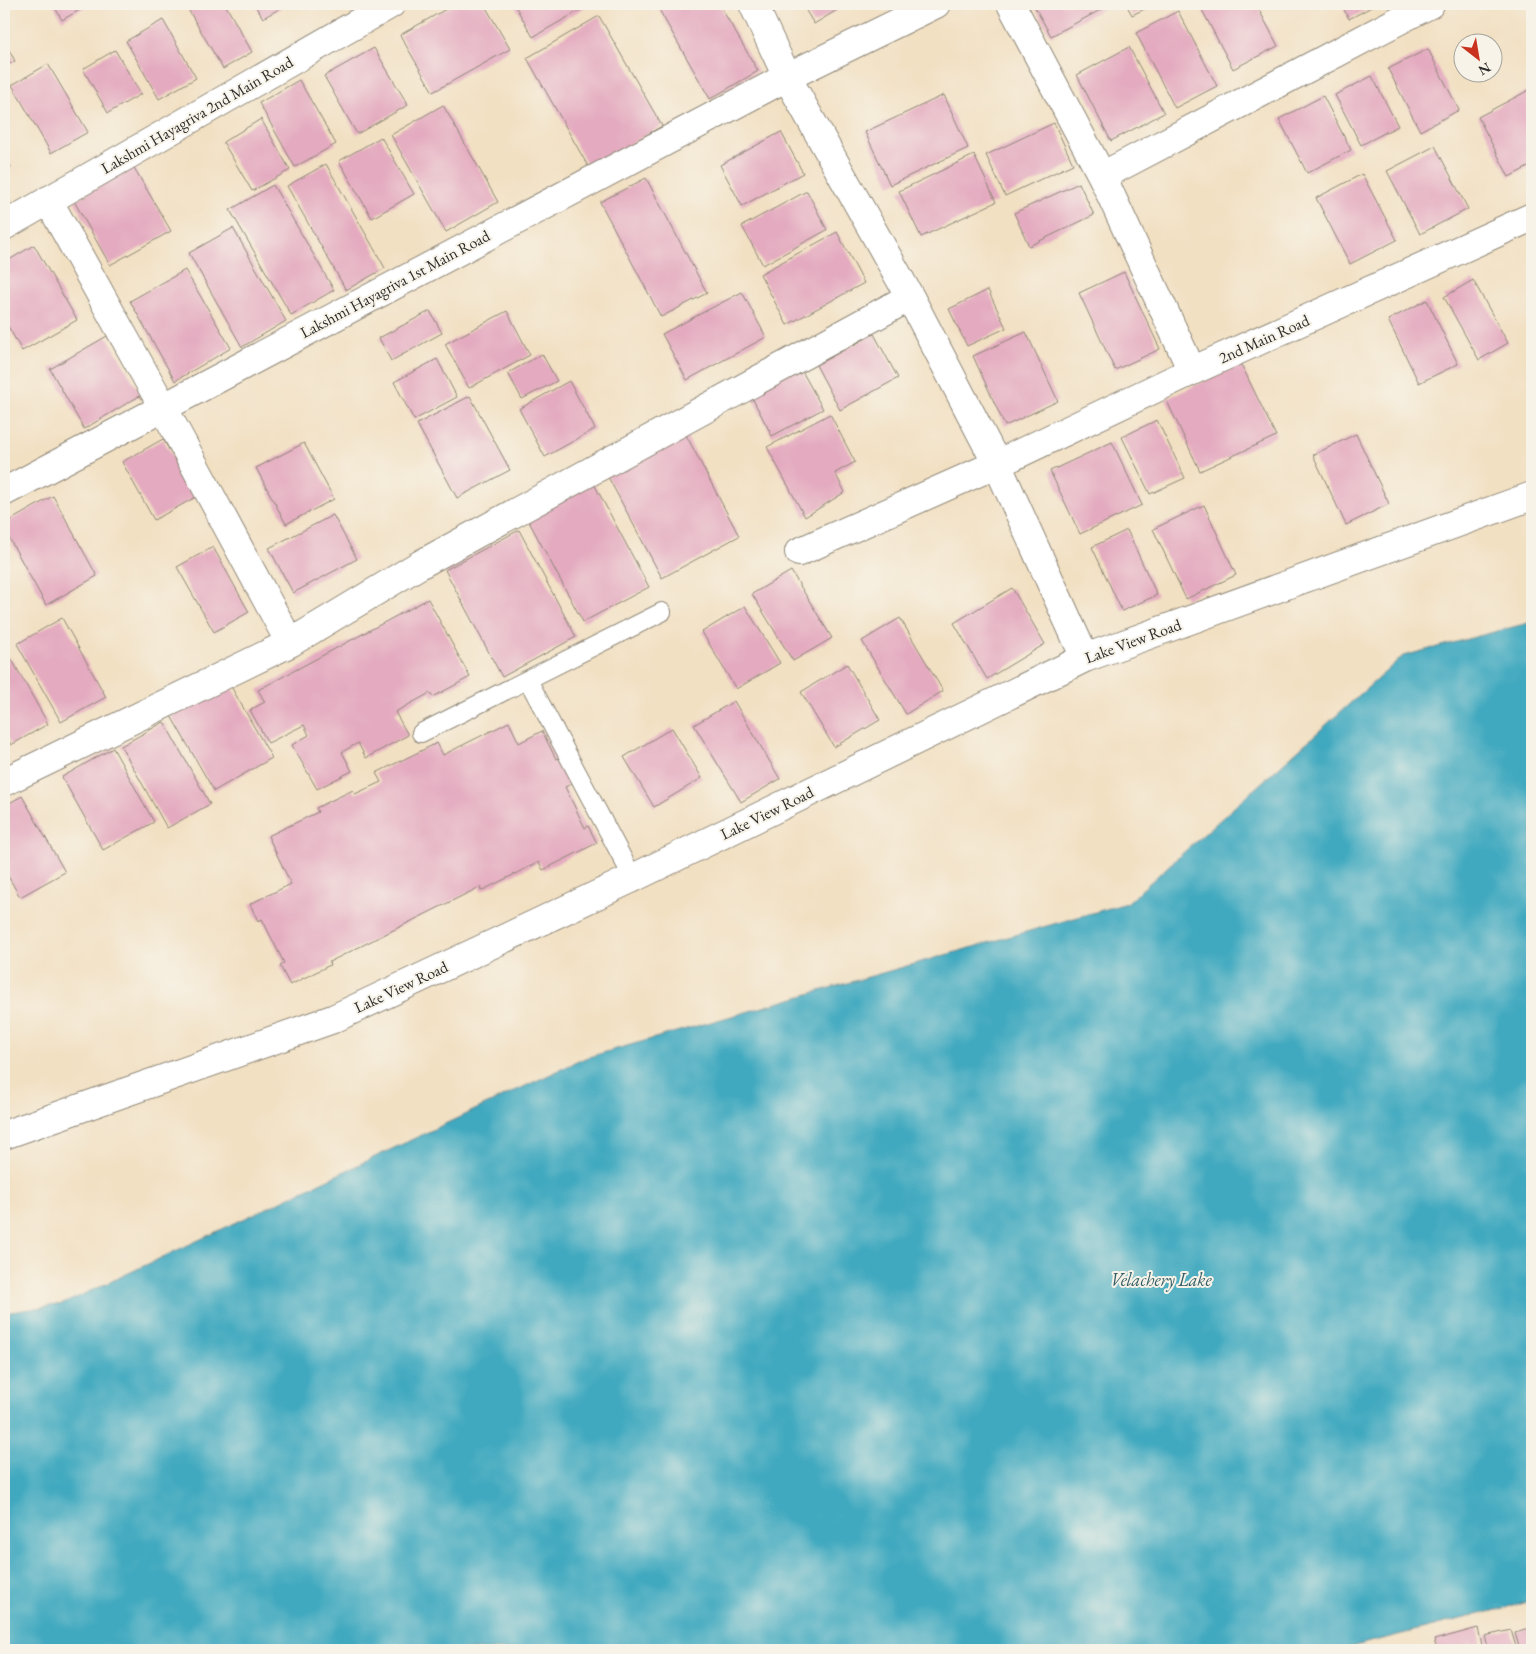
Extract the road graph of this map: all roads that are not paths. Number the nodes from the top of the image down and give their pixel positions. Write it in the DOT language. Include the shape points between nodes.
graph roads {
  1 [pos="391,4"];
  2 [pos="752,4"];
  3 [pos="936,4"];
  4 [pos="1011,4"];
  5 [pos="1430,4"];
  6 [pos="787,78"];
  7 [pos="1102,176"];
  8 [pos="48,200"];
  9 [pos="1532,217"];
  10 [pos="4,226"];
  11 [pos="910,297"];
  12 [pos="1192,371"];
  13 [pos="163,407"];
  14 [pos="997,464"];
  15 [pos="4,492"];
  16 [pos="1532,496"];
  17 [pos="799,552"];
  18 [pos="662,612"];
  19 [pos="290,643"];
  20 [pos="1085,658"];
  21 [pos="528,680"];
  22 [pos="421,733"];
  23 [pos="4,782"];
  24 [pos="633,878"];
  25 [pos="4,1135"];
  1 -- 8 [label="street, Lakshmi Hayagriva 2nd Main Road"];
  2 -- 6 [label="street"];
  3 -- 6 [label="street, Lakshmi Hayagriva 1st Main Road"];
  4 -- 7 [label="street"];
  5 -- 7 [label="street"];
  6 -- 11 [label="street"];
  6 -- 13 [label="street, Lakshmi Hayagriva 1st Main Road"];
  7 -- 12 [label="street"];
  8 -- 10 [label="street, Lakshmi Hayagriva 2nd Main Road"];
  8 -- 13 [label="street"];
  9 -- 12 [label="street, 2nd Main Road"];
  11 -- 14 [label="street"];
  11 -- 19 [label="street" via="421,564"];
  12 -- 14 [label="street, 2nd Main Road"];
  13 -- 15 [label="street, Lakshmi Hayagriva 1st Main Road"];
  13 -- 19 [label="street"];
  14 -- 17 [label="street, 2nd Main Road"];
  14 -- 20 [label="street"];
  16 -- 20 [label="street, Lake View Road"];
  18 -- 21 [label="lane"];
  19 -- 23 [label="street"];
  20 -- 24 [label="street, Lake View Road"];
  21 -- 22 [label="lane"];
  21 -- 24 [label="lane"];
  24 -- 25 [label="street, Lake View Road" via="333,1019"];
}
